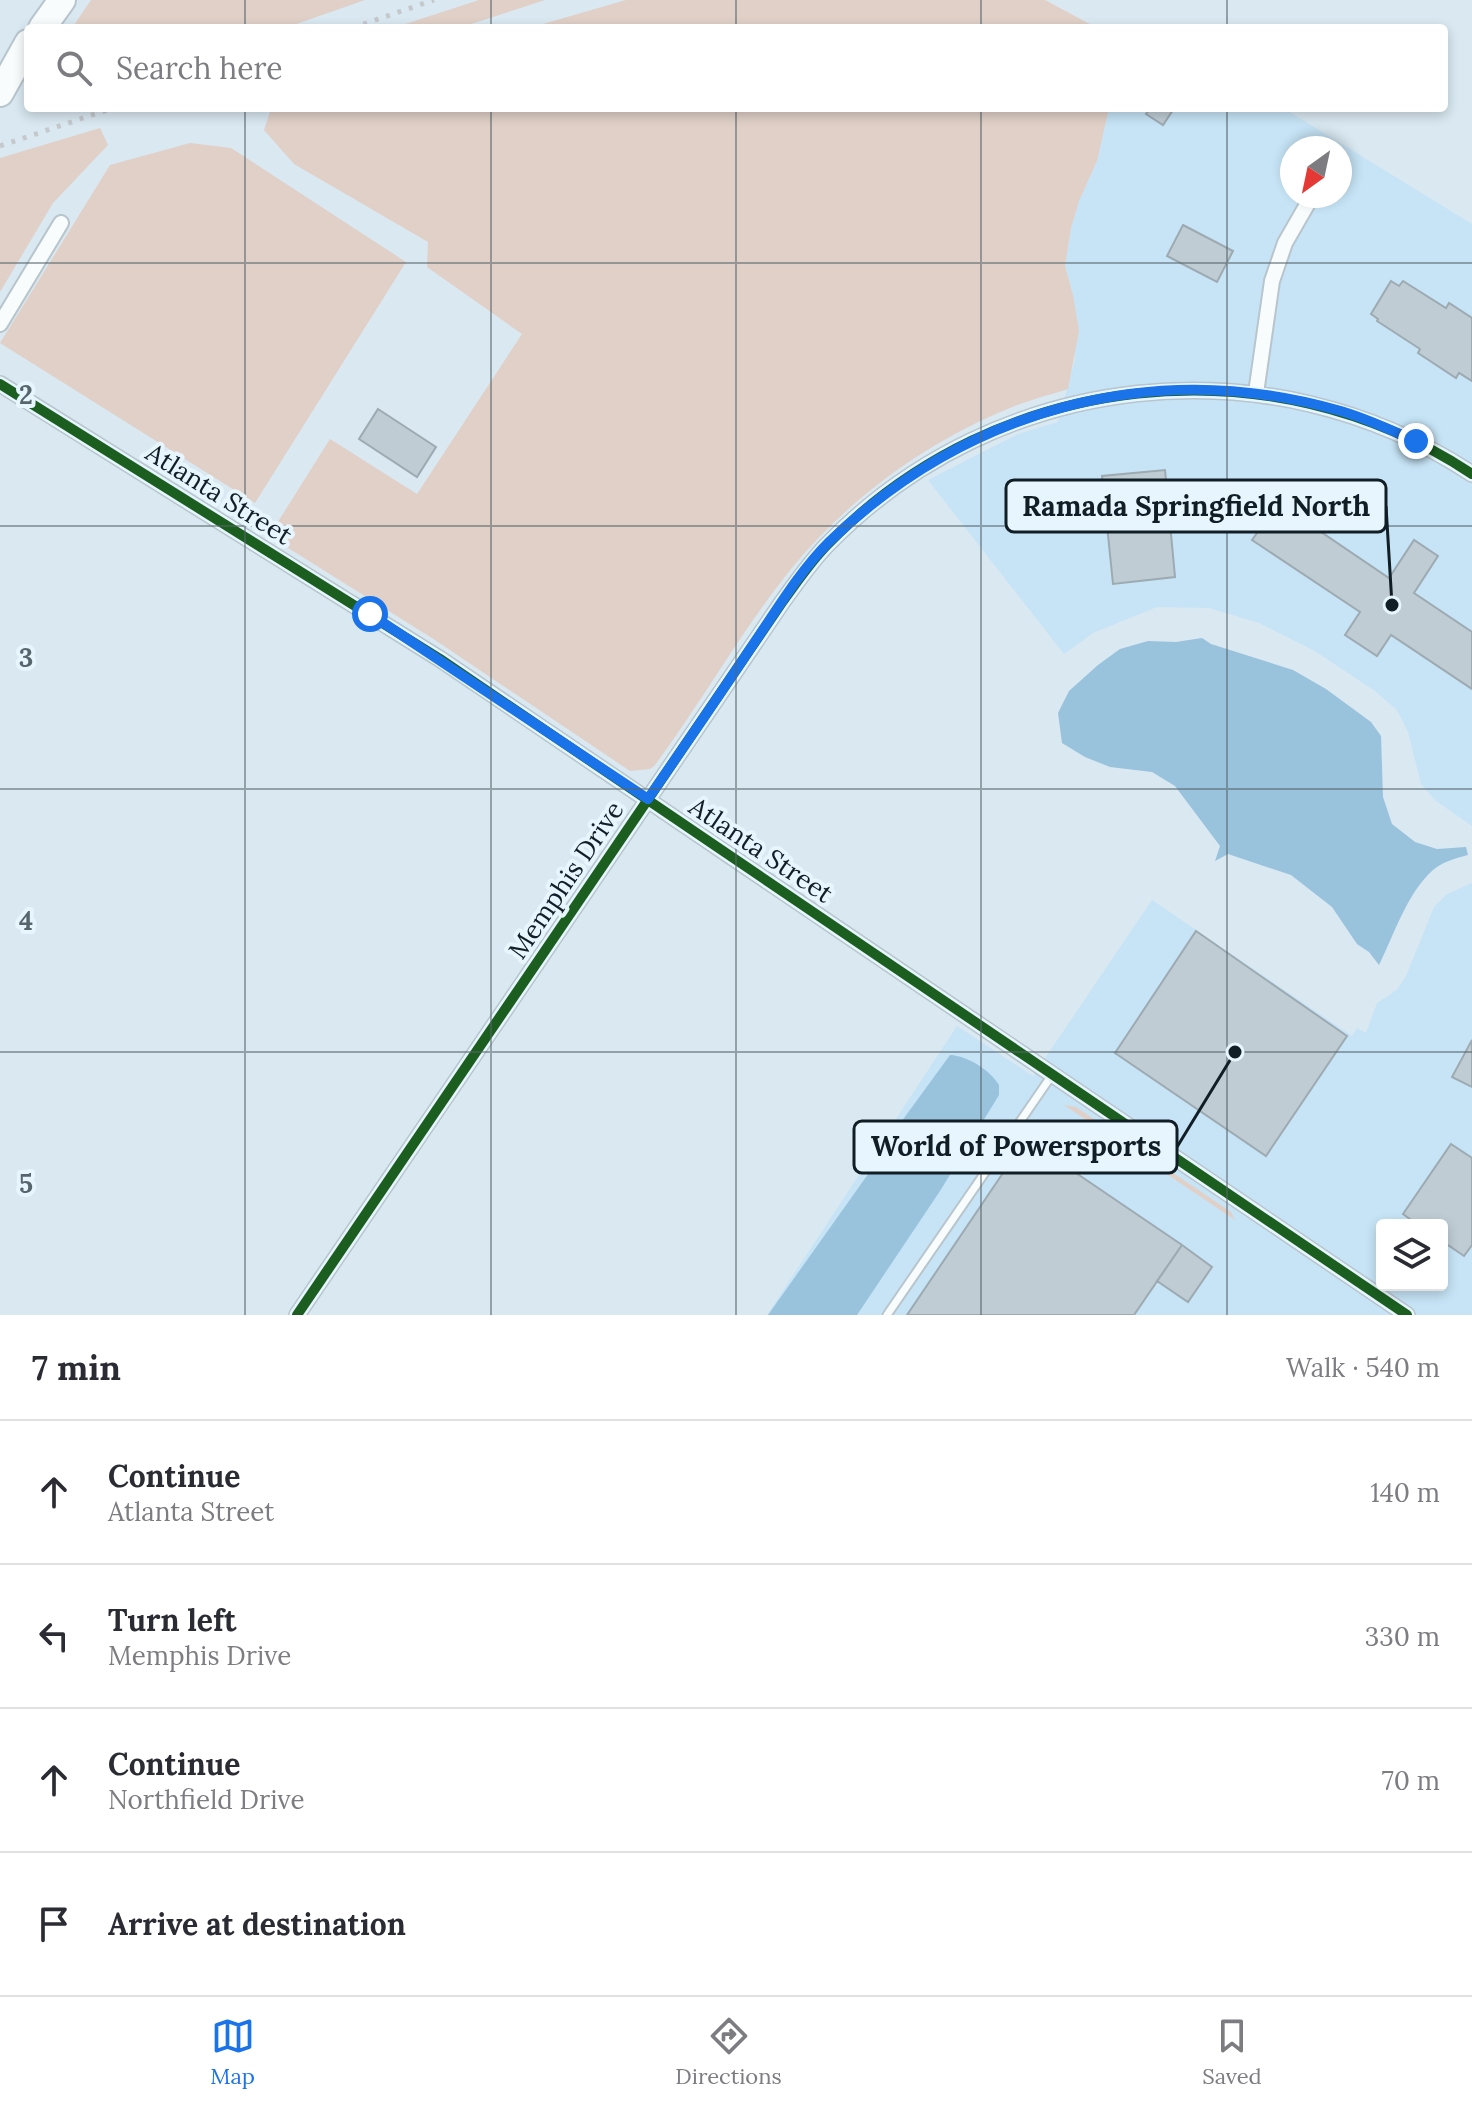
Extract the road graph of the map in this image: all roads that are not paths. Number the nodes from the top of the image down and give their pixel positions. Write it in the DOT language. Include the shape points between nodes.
graph roads {
  1 [pos="52,0"];
  2 [pos="62,0"];
  3 [pos="42,24"];
  4 [pos="43,24"];
  5 [pos="24,53"];
  6 [pos="6,82"];
  7 [pos="1305,208"];
  8 [pos="61,223"];
  9 [pos="0,324"];
  10 [pos="0,384"];
  11 [pos="1256,393"];
  12 [pos="1472,474"];
  13 [pos="648,799"];
  14 [pos="1052,1075"];
  15 [pos="297,1315"];
  16 [pos="887,1315"];
  17 [pos="1407,1315"];
  1 -- 3 [label="highway"];
  2 -- 4 [label="highway"];
  5 -- 6 [label="highway"];
  7 -- 11 [label="street" via="1272,281"];
  8 -- 9 [label="street"];
  10 -- 13 [label="street, Atlanta Street" via="417,644"];
  11 -- 12 [label="street, Memphis Drive" via="1339,410 1434,451"];
  11 -- 13 [label="street, Memphis Drive" via="1154,391 1072,404 991,432 921,469 828,543"];
  13 -- 14 [label="street, Atlanta Street"];
  13 -- 15 [label="street, Memphis Drive"];
  14 -- 16 [label="lane"];
  14 -- 17 [label="street, Atlanta Street"];
}
